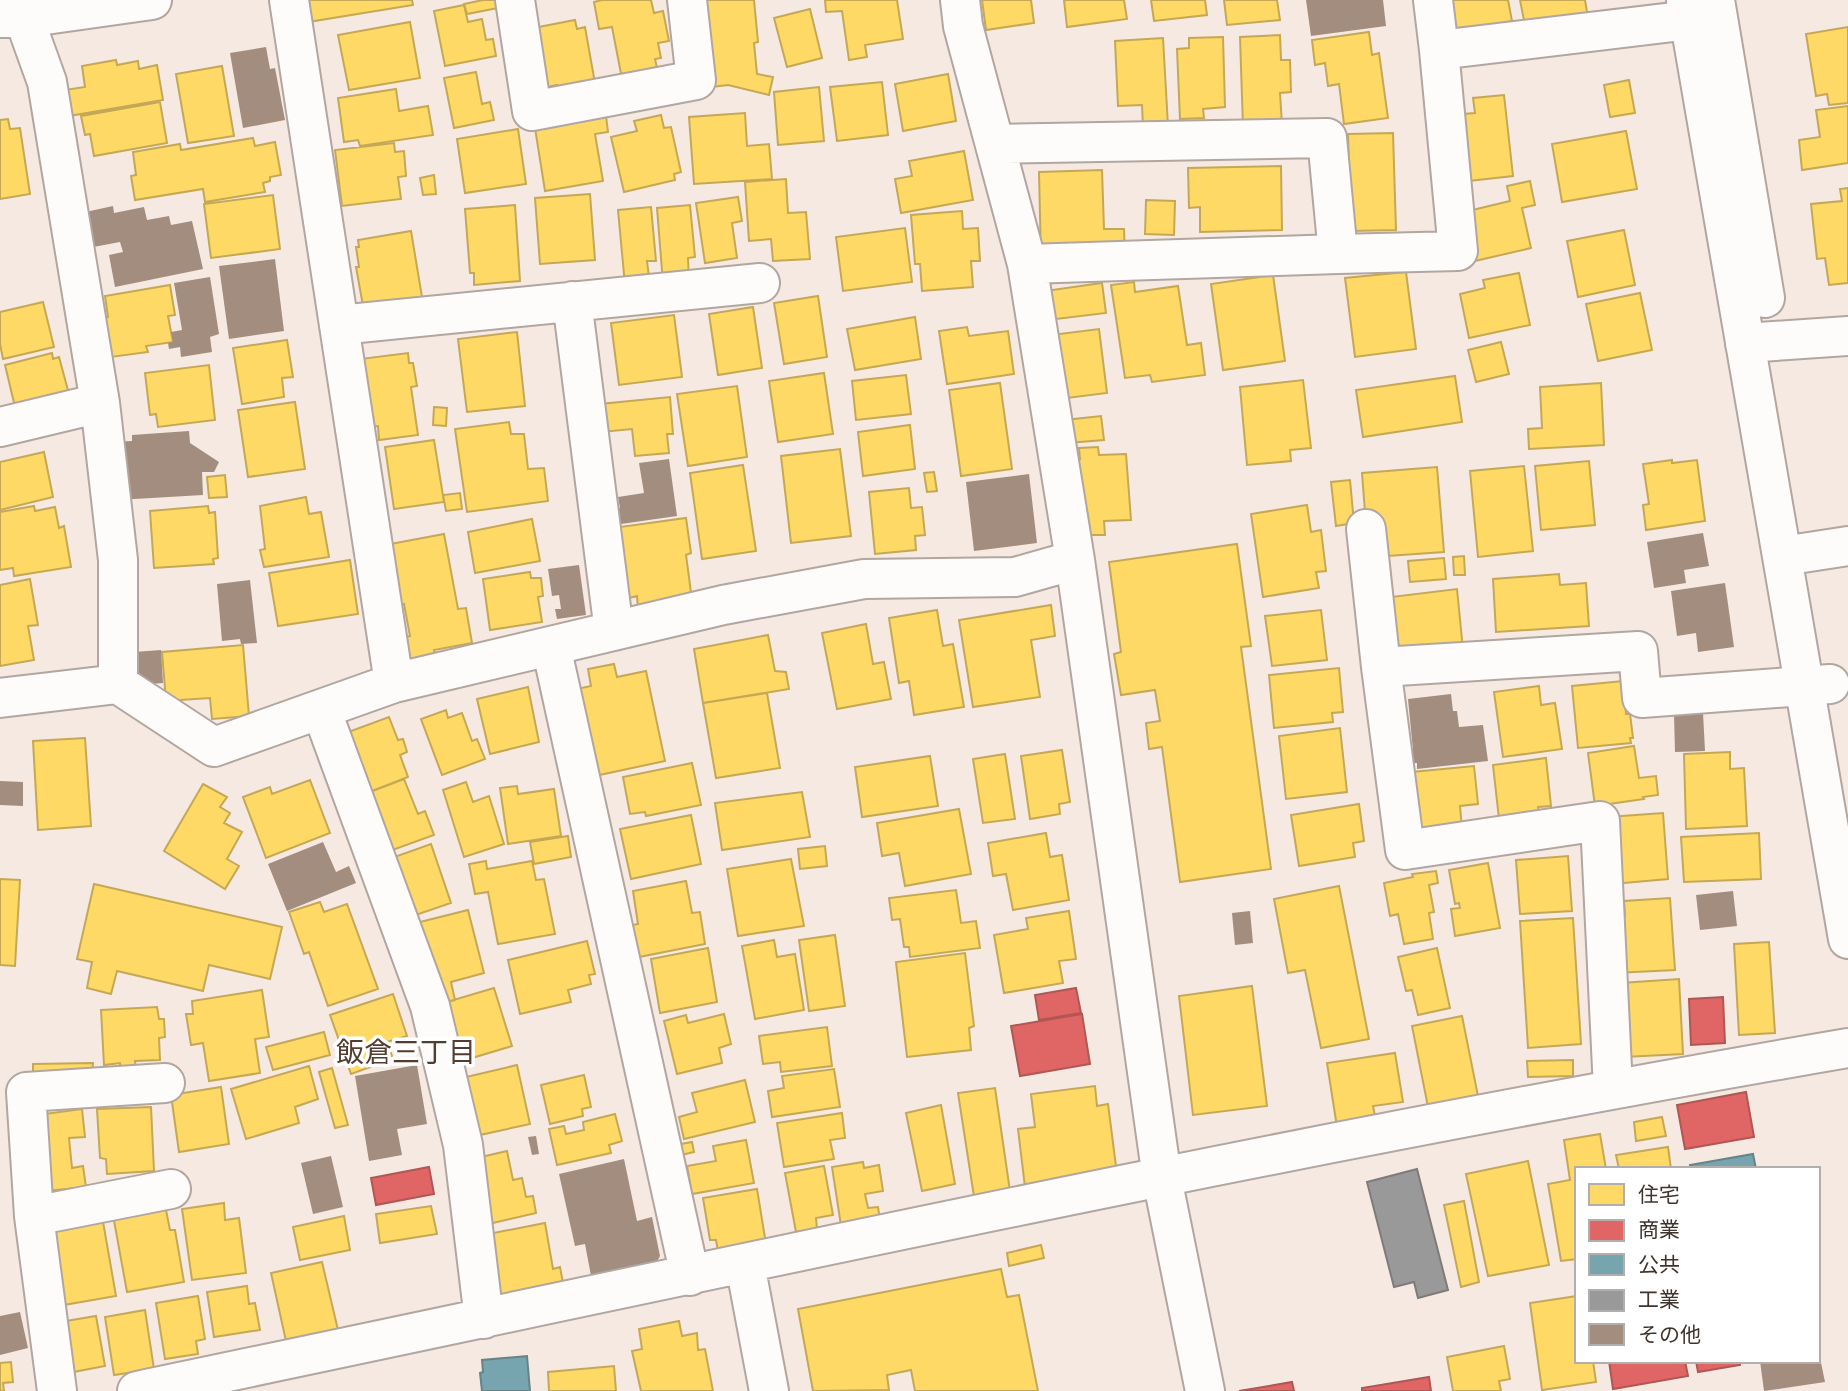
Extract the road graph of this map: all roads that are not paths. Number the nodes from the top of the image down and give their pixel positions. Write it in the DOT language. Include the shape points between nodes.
graph roads {
  1 [pos="152,0"];
  2 [pos="289,0"];
  3 [pos="515,0"];
  4 [pos="687,0"];
  5 [pos="960,0"];
  6 [pos="1433,0"];
  7 [pos="1697,7"];
  8 [pos="12,18"];
  9 [pos="1439,50"];
  10 [pos="995,144"];
  11 [pos="1338,254"];
  12 [pos="1027,264"];
  13 [pos="760,283"];
  14 [pos="572,301"];
  15 [pos="339,325"];
  16 [pos="1848,336"];
  17 [pos="1759,341"];
  18 [pos="100,403"];
  19 [pos="0,427"];
  20 [pos="1366,529"];
  21 [pos="1848,546"];
  22 [pos="1795,555"];
  23 [pos="1075,560"];
  24 [pos="614,631"];
  25 [pos="551,646"];
  26 [pos="1381,667"];
  27 [pos="394,682"];
  28 [pos="118,684"];
  29 [pos="1818,686"];
  30 [pos="0,698"];
  31 [pos="321,709"];
  32 [pos="1848,792"];
  33 [pos="1842,869"];
  34 [pos="1848,939"];
  35 [pos="1848,1048"];
  36 [pos="165,1083"];
  37 [pos="1613,1089"];
  38 [pos="14,1112"];
  39 [pos="1162,1178"];
  40 [pos="171,1189"];
  41 [pos="34,1216"];
  42 [pos="745,1264"];
  43 [pos="690,1276"];
  44 [pos="484,1319"];
  45 [pos="296,1375"];
  46 [pos="57,1391"];
  47 [pos="137,1391"];
  48 [pos="769,1391"];
  49 [pos="1205,1391"];
  1 -- 8 [label="street"];
  2 -- 15 [label="street"];
  3 -- 4 [label="street" via="532,111 696,80"];
  5 -- 10 [label="street"];
  6 -- 9 [label="street"];
  7 -- 9 [label="street"];
  7 -- 17 [label="street"];
  8 -- 18 [label="street" via="47,82"];
  9 -- 11 [label="street" via="1458,251"];
  10 -- 11 [label="street" via="1327,138"];
  10 -- 12 [label="street"];
  11 -- 12 [label="street"];
  12 -- 23 [label="street"];
  13 -- 14 [label="street"];
  14 -- 15 [label="street"];
  14 -- 24 [label="street"];
  15 -- 27 [label="street"];
  16 -- 17 [label="street"];
  17 -- 22 [label="street"];
  18 -- 19 [label="street"];
  18 -- 28 [label="street" via="118,559"];
  20 -- 26 [label="street"];
  21 -- 22 [label="street"];
  22 -- 29 [label="street"];
  23 -- 24 [label="street" via="1015,577 864,579"];
  23 -- 39 [label="street"];
  24 -- 25 [label="street"];
  25 -- 27 [label="street"];
  25 -- 43 [label="street"];
  26 -- 29 [label="street" via="1638,651 1642,698"];
  26 -- 37 [label="street" via="1405,850 1600,821"];
  27 -- 31 [label="street"];
  28 -- 30 [label="street"];
  28 -- 31 [label="street" via="214,747"];
  29 -- 32 [label="street"];
  29 -- 33 [label="street"];
  31 -- 44 [label="street" via="430,1006 463,1145"];
  33 -- 34 [label="street"];
  35 -- 37 [label="street"];
  36 -- 38 [label="street" via="26,1092"];
  37 -- 39 [label="street"];
  38 -- 41 [label="street"];
  39 -- 42 [label="street"];
  39 -- 49 [label="street"];
  40 -- 41 [label="street"];
  41 -- 46 [label="street"];
  42 -- 43 [label="street"];
  42 -- 48 [label="street"];
  43 -- 44 [label="street"];
  44 -- 45 [label="street"];
  45 -- 47 [label="street"];
}
